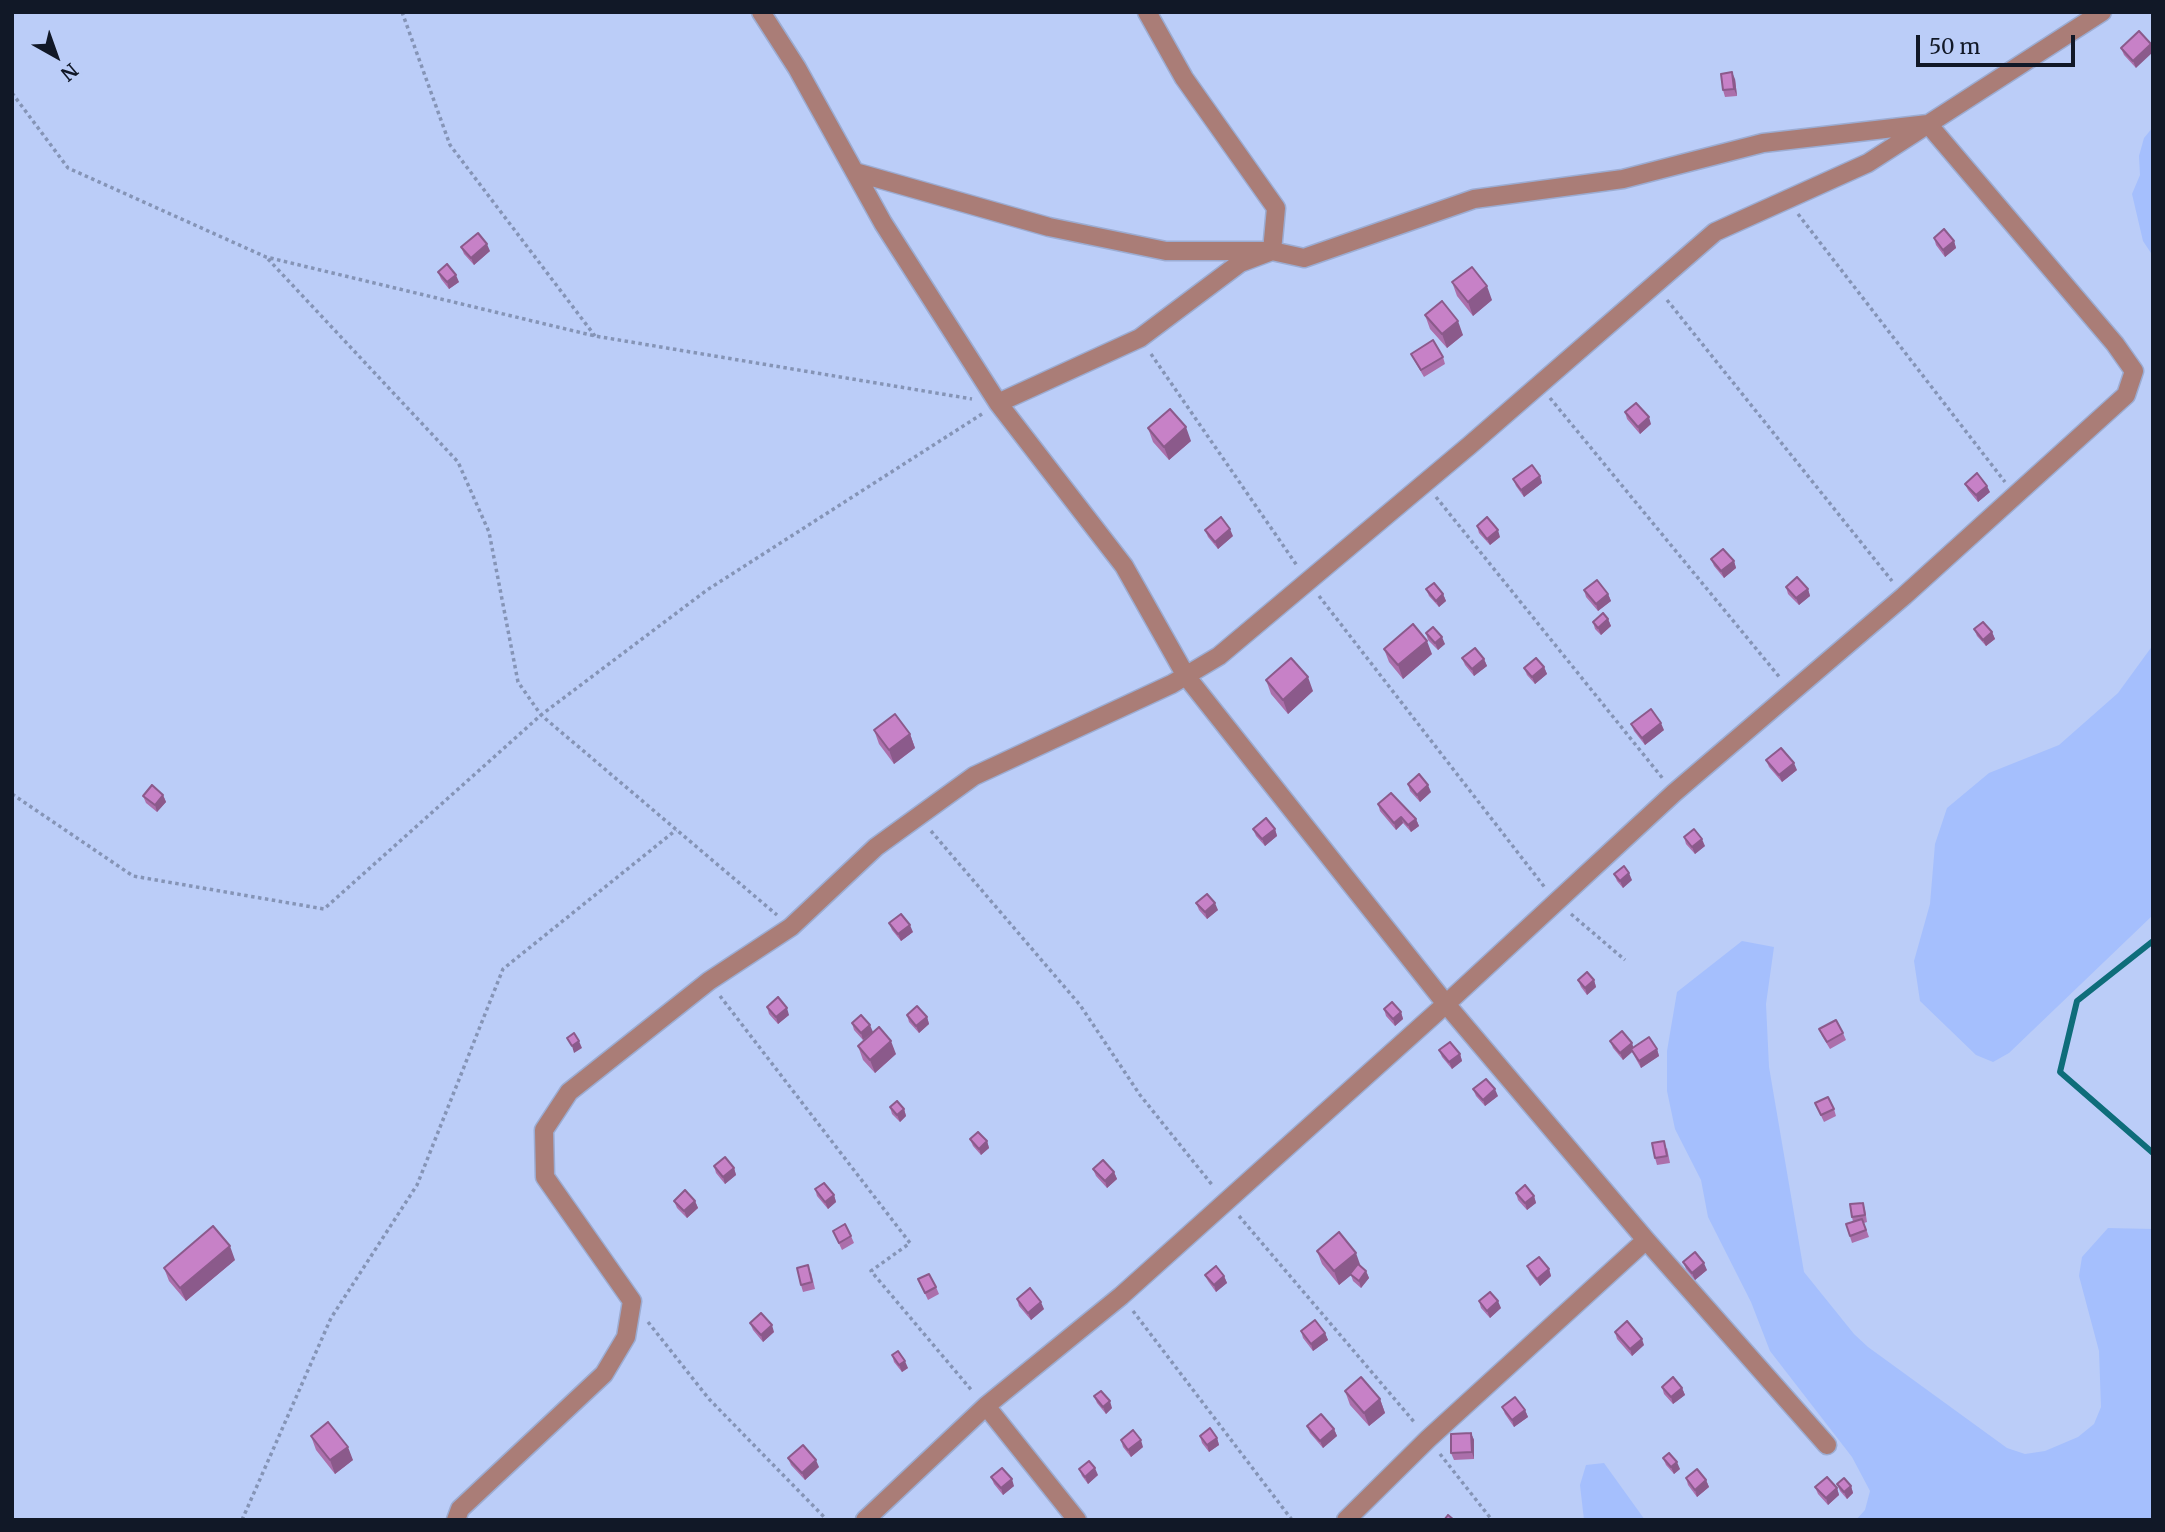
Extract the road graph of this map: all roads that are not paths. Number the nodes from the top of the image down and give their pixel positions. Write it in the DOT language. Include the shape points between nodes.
graph roads {
  1 [pos="761,12"];
  2 [pos="1147,12"];
  3 [pos="2102,12"];
  4 [pos="1928,124"];
  5 [pos="855,172"];
  6 [pos="1272,251"];
  7 [pos="998,403"];
  8 [pos="1186,676"];
  9 [pos="1446,1004"];
  10 [pos="1646,1240"];
  11 [pos="986,1406"];
  12 [pos="1827,1445"];
  13 [pos="456,1520"];
  14 [pos="865,1520"];
  15 [pos="1077,1520"];
  16 [pos="1346,1520"];
  1 -- 5 [label="street"];
  2 -- 6 [label="street" via="1184,78 1276,208"];
  3 -- 4 [label="street"];
  4 -- 6 [label="street" via="1763,143 1623,179 1474,199 1304,258"];
  4 -- 8 [label="street" via="1868,163 1716,232 1219,656"];
  4 -- 9 [label="street" via="2115,344 2134,371 2126,394 1904,596 1674,793"];
  5 -- 6 [label="street" via="1049,227 1166,250"];
  5 -- 7 [label="street"];
  6 -- 7 [label="street" via="1240,263 1140,338"];
  7 -- 8 [label="street" via="1124,566"];
  8 -- 9 [label="street"];
  8 -- 13 [label="street" via="974,776 876,847 791,927 709,981 569,1092 544,1130 545,1177 632,1301 626,1337 604,1374 460,1509"];
  9 -- 10 [label="street"];
  9 -- 11 [label="street" via="1121,1296"];
  10 -- 12 [label="street"];
  10 -- 16 [label="street"];
  11 -- 14 [label="street"];
  11 -- 15 [label="street"];
}
